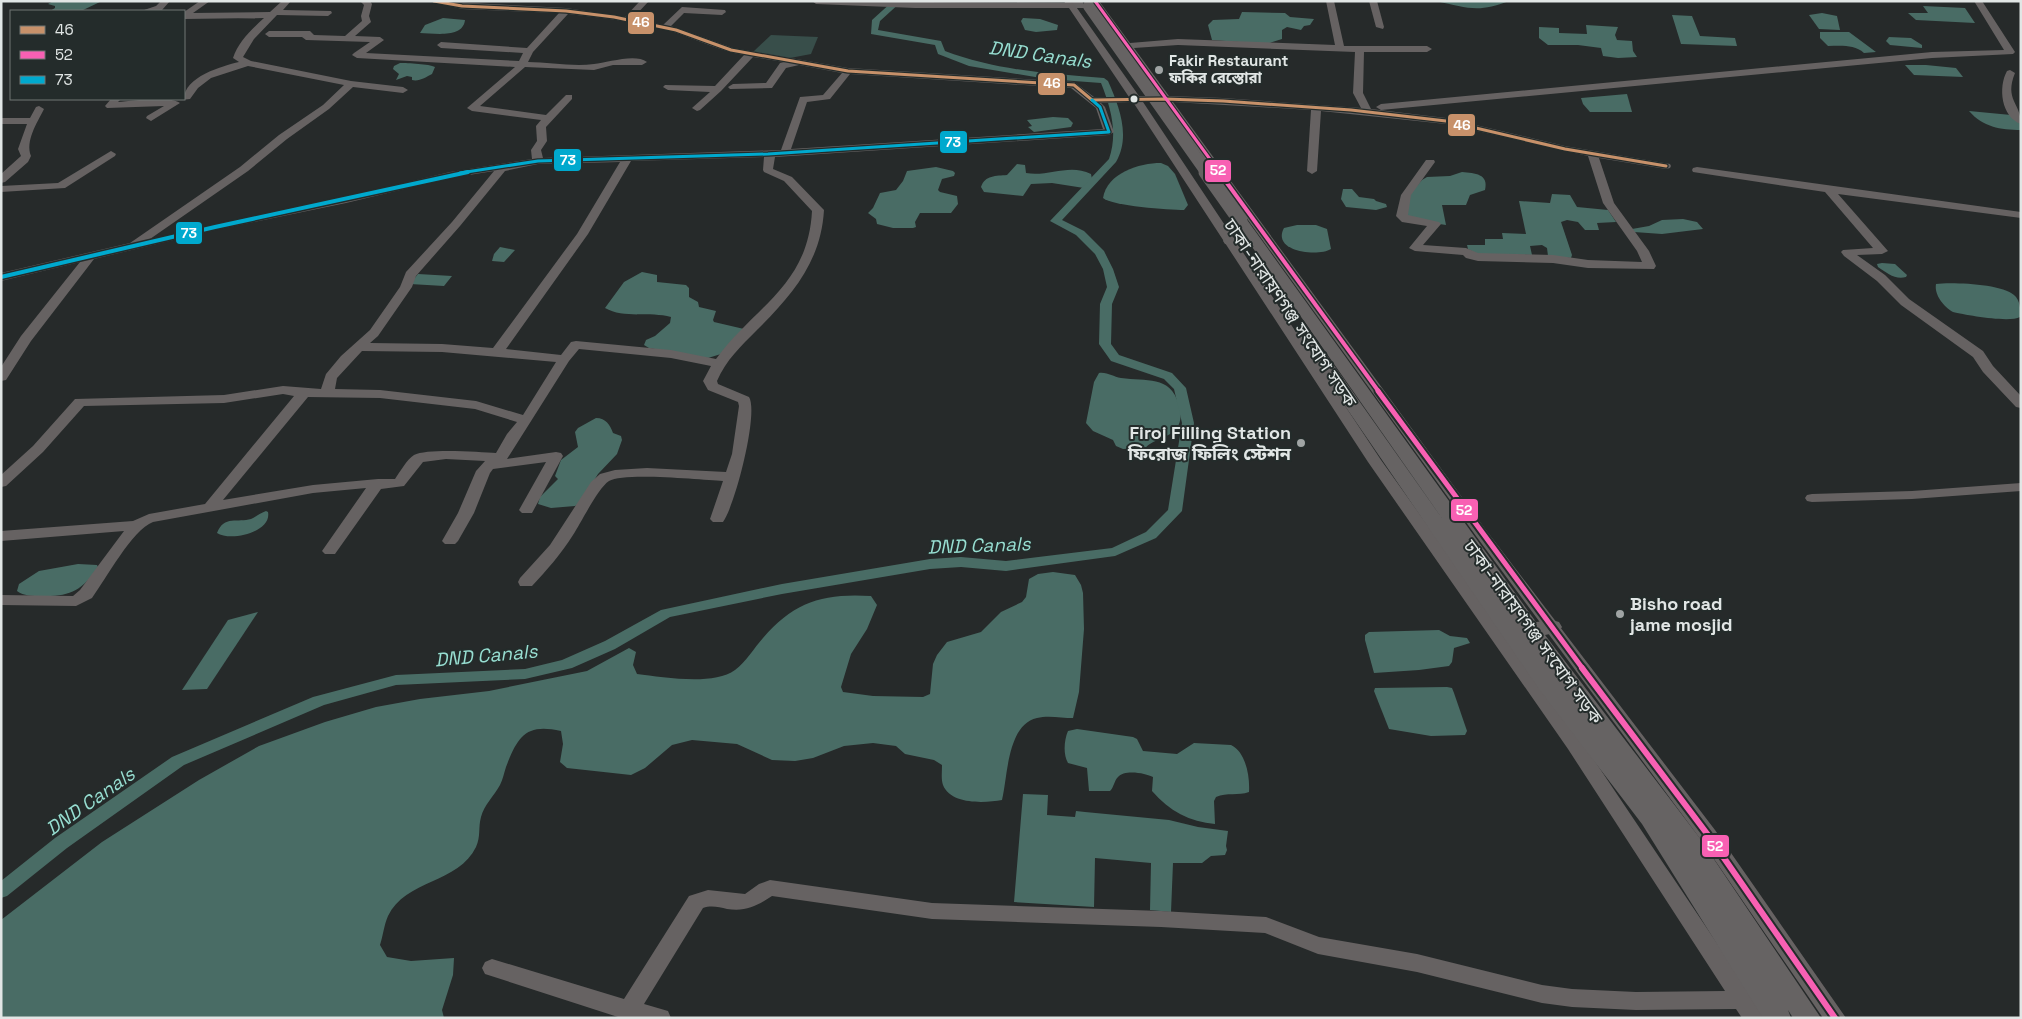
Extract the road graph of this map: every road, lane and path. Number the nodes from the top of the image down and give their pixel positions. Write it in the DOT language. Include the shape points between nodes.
graph roads {
  1 [pos="166,1"];
  2 [pos="206,1"];
  3 [pos="287,1"];
  4 [pos="364,1"];
  5 [pos="434,1"];
  6 [pos="645,1"];
  7 [pos="704,1"];
  8 [pos="816,1"];
  9 [pos="1330,1"];
  10 [pos="1373,1"];
  11 [pos="1978,1"];
  12 [pos="1081,3"];
  13 [pos="150,10"];
  14 [pos="695,11"];
  15 [pos="566,12"];
  16 [pos="722,12"];
  17 [pos="273,13"];
  18 [pos="328,13"];
  19 [pos="185,14"];
  20 [pos="185,15"];
  21 [pos="614,17"];
  22 [pos="627,19"];
  23 [pos="602,25"];
  24 [pos="665,27"];
  25 [pos="1380,27"];
  26 [pos="269,34"];
  27 [pos="348,38"];
  28 [pos="441,44"];
  29 [pos="1127,46"];
  30 [pos="1340,48"];
  31 [pos="1360,49"];
  32 [pos="1427,49"];
  33 [pos="529,51"];
  34 [pos="2021,51"];
  35 [pos="750,53"];
  36 [pos="800,61"];
  37 [pos="642,62"];
  38 [pos="248,63"];
  39 [pos="2012,64"];
  40 [pos="522,65"];
  41 [pos="848,71"];
  42 [pos="185,82"];
  43 [pos="196,84"];
  44 [pos="351,84"];
  45 [pos="668,87"];
  46 [pos="733,87"];
  47 [pos="718,89"];
  48 [pos="403,90"];
  49 [pos="185,97"];
  50 [pos="568,97"];
  51 [pos="1165,98"];
  52 [pos="115,100"];
  53 [pos="180,100"];
  54 [pos="1096,100"];
  55 [pos="1135,100"];
  56 [pos="39,108"];
  57 [pos="697,108"];
  58 [pos="1316,108"];
  59 [pos="1366,109"];
  60 [pos="1351,110"];
  61 [pos="151,118"];
  62 [pos="546,118"];
  63 [pos="1,121"];
  64 [pos="32,121"];
  65 [pos="2021,121"];
  66 [pos="785,153"];
  67 [pos="111,154"];
  68 [pos="770,154"];
  69 [pos="1593,156"];
  70 [pos="627,159"];
  71 [pos="538,161"];
  72 [pos="1430,162"];
  73 [pos="510,164"];
  74 [pos="1666,166"];
  75 [pos="1697,170"];
  76 [pos="1312,171"];
  77 [pos="1,180"];
  78 [pos="1,189"];
  79 [pos="1828,189"];
  80 [pos="2021,215"];
  81 [pos="1248,240"];
  82 [pos="130,248"];
  83 [pos="89,258"];
  84 [pos="1,277"];
  85 [pos="358,347"];
  86 [pos="498,352"];
  87 [pos="564,359"];
  88 [pos="719,364"];
  89 [pos="1,377"];
  90 [pos="1348,386"];
  91 [pos="306,393"];
  92 [pos="326,393"];
  93 [pos="2021,404"];
  94 [pos="526,420"];
  95 [pos="493,461"];
  96 [pos="732,477"];
  97 [pos="1,483"];
  98 [pos="378,483"];
  99 [pos="2021,486"];
  100 [pos="1812,498"];
  101 [pos="210,507"];
  102 [pos="527,510"];
  103 [pos="718,519"];
  104 [pos="136,525"];
  105 [pos="1472,534"];
  106 [pos="1,536"];
  107 [pos="450,541"];
  108 [pos="330,551"];
  109 [pos="526,582"];
  110 [pos="1,600"];
  111 [pos="1552,627"];
  112 [pos="1530,630"];
  113 [pos="1582,743"];
  114 [pos="492,968"];
  115 [pos="1743,1000"];
  116 [pos="628,1011"];
  117 [pos="660,1018"];
  118 [pos="1754,1018"];
  119 [pos="1778,1018"];
  120 [pos="1808,1018"];
  121 [pos="1835,1018"];
  1 -- 13 [label="street" via="159,8"];
  2 -- 19 [label="street"];
  3 -- 17 [label="street"];
  4 -- 27 [label="street" via="368,4 367,22"];
  5 -- 15 [label="street" via="471,7"];
  6 -- 22 [label="street"];
  7 -- 14 [label="street"];
  8 -- 12 [label="street" via="915,6"];
  9 -- 30 [label="street"];
  10 -- 25 [label="street"];
  11 -- 39 [label="street"];
  12 -- 29 [label="street"];
  12 -- 55 [label="street" via="1106,54"];
  12 -- 81 [label="main road, ঢাকা-নারায়ণগঞ্জ সংযোগ সড়ক"];
  14 -- 16 [label="street"];
  14 -- 24 [label="street" via="682,10"];
  15 -- 21 [label="street"];
  15 -- 33 [label="street"];
  17 -- 18 [label="street"];
  17 -- 20 [label="street"];
  17 -- 38 [label="street" via="238,53 238,58"];
  21 -- 22 [label="street"];
  21 -- 23 [label="street"];
  22 -- 24 [label="street"];
  24 -- 35 [label="street" via="721,47"];
  26 -- 27 [label="street"];
  27 -- 40 [label="street" via="380,40 357,55"];
  28 -- 33 [label="street"];
  29 -- 30 [label="street" via="1178,42"];
  29 -- 51 [label="street"];
  30 -- 31 [label="street"];
  31 -- 32 [label="street"];
  31 -- 59 [label="street" via="1358,93"];
  33 -- 40 [label="street"];
  34 -- 39 [label="street"];
  35 -- 36 [label="street"];
  35 -- 47 [label="street"];
  36 -- 41 [label="street"];
  36 -- 46 [label="street" via="783,65 769,86"];
  37 -- 40 [label="street" via="613,62 594,67"];
  38 -- 43 [label="street" via="208,76"];
  38 -- 44 [label="street"];
  39 -- 59 [label="street" via="1932,55"];
  39 -- 65 [label="street" via="2006,80 2006,97 2014,115"];
  40 -- 62 [label="street" via="472,108"];
  41 -- 54 [label="street" via="1074,85"];
  41 -- 66 [label="street" via="828,97 803,99"];
  42 -- 43 [label="street"];
  43 -- 49 [label="street"];
  44 -- 48 [label="street"];
  44 -- 82 [label="street" via="244,169"];
  45 -- 47 [label="street"];
  47 -- 57 [label="street"];
  50 -- 62 [label="street"];
  51 -- 55 [label="street"];
  51 -- 58 [label="street"];
  51 -- 81 [label="street"];
  52 -- 53 [label="street" via="110,106"];
  53 -- 61 [label="street"];
  54 -- 55 [label="street"];
  54 -- 66 [label="street" via="1109,132"];
  55 -- 81 [label="street"];
  56 -- 64 [label="street"];
  58 -- 60 [label="street"];
  58 -- 76 [label="street"];
  59 -- 60 [label="street"];
  60 -- 74 [label="street" via="1446,121 1565,149"];
  62 -- 71 [label="street" via="541,126 542,141 536,150"];
  63 -- 64 [label="street"];
  64 -- 77 [label="street" via="23,149 24,160"];
  66 -- 68 [label="street"];
  67 -- 78 [label="street" via="61,186"];
  68 -- 70 [label="street"];
  68 -- 88 [label="street" via="768,170 788,179 818,210 817,232 806,261 789,289"];
  69 -- 72 [label="street" via="1609,203 1650,266 1478,257 1466,252 1415,248 1435,224 1406,220 1402,216 1406,195"];
  70 -- 71 [label="street"];
  70 -- 86 [label="street" via="585,229"];
  71 -- 73 [label="street"];
  73 -- 82 [label="street"];
  73 -- 85 [label="street" via="501,169 410,275 406,287 374,333"];
  75 -- 79 [label="street"];
  79 -- 80 [label="street"];
  79 -- 93 [label="street" via="1882,250 1848,254 1881,278 1905,302 1978,354"];
  81 -- 90 [label="main road, ঢাকা-নারায়ণগঞ্জ সংযোগ সড়ক"];
  81 -- 90 [label="street"];
  82 -- 83 [label="street"];
  83 -- 84 [label="street"];
  83 -- 89 [label="street"];
  85 -- 86 [label="street"];
  85 -- 92 [label="street" via="331,377"];
  86 -- 87 [label="street"];
  87 -- 88 [label="street" via="576,344 654,352"];
  87 -- 94 [label="street"];
  88 -- 96 [label="street" via="710,381 713,387 744,400 746,406"];
  90 -- 105 [label="main road, ঢাকা-নারায়ণগঞ্জ সংযোগ সড়ক"];
  90 -- 113 [label="main road, ঢাকা-নারায়ণগঞ্জ সংযোগ সড়ক" via="1467,582 1547,684"];
  91 -- 92 [label="street"];
  91 -- 97 [label="street" via="272,391 224,400 80,402 38,449"];
  91 -- 101 [label="street"];
  92 -- 94 [label="street" via="380,394 476,405"];
  94 -- 95 [label="street" via="514,434 504,455"];
  95 -- 98 [label="street" via="426,456 419,458 399,483"];
  95 -- 102 [label="street" via="556,456"];
  95 -- 107 [label="street" via="483,471 466,513"];
  96 -- 103 [label="street"];
  96 -- 109 [label="street" via="615,474 604,478 596,485 553,551"];
  98 -- 101 [label="street" via="313,489"];
  98 -- 108 [label="street"];
  99 -- 100 [label="street" via="1912,495"];
  101 -- 104 [label="street" via="188,514 149,519"];
  104 -- 106 [label="street"];
  104 -- 110 [label="street" via="82,598 65,602"];
  105 -- 111 [label="street"];
  105 -- 112 [label="main road, ঢাকা-নারায়ণগঞ্জ সংযোগ সড়ক"];
  111 -- 112 [label="main road"];
  111 -- 121 [label="street" via="1708,835"];
  112 -- 120 [label="main road, ঢাকা-নারায়ণগঞ্জ সংযোগ সড়ক" via="1690,844"];
  113 -- 115 [label="street"];
  113 -- 119 [label="main road, ঢাকা-নারায়ণগঞ্জ সংযোগ সড়ক" via="1650,818"];
  114 -- 116 [label="street"];
  115 -- 116 [label="street" via="1636,1001 1542,994 1417,963 1318,945 1266,925 932,911 770,888 744,902 704,897 696,902"];
  115 -- 118 [label="street"];
  116 -- 117 [label="street"];
}
